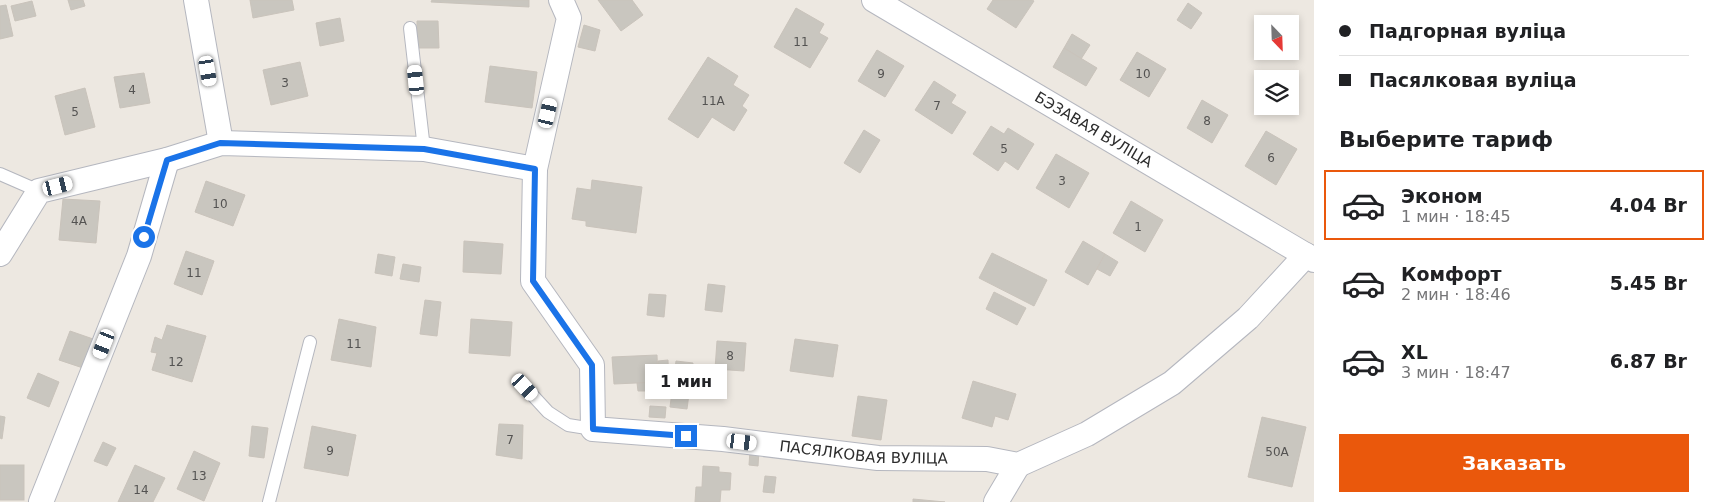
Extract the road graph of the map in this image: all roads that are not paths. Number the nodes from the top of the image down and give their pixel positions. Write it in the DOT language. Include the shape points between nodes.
graph roads {
  1 [pos="196,0"];
  2 [pos="561,0"];
  3 [pos="874,0"];
  4 [pos="410,28"];
  5 [pos="220,143"];
  6 [pos="424,149"];
  7 [pos="167,160"];
  8 [pos="535,169"];
  9 [pos="0,174"];
  10 [pos="39,191"];
  11 [pos="0,254"];
  12 [pos="1310,258"];
  13 [pos="310,342"];
  14 [pos="525,387"];
  15 [pos="593,429"];
  16 [pos="1018,465"];
  17 [pos="41,502"];
  18 [pos="269,502"];
  19 [pos="996,502"];
  1 -- 5 [label="street"];
  2 -- 8 [label="street" via="569,18"];
  3 -- 12 [label="street, БЭЗАВАЯ ВУЛІЦА"];
  4 -- 6 [label="lane"];
  5 -- 6 [label="street"];
  5 -- 7 [label="street"];
  6 -- 8 [label="street"];
  7 -- 10 [label="street"];
  7 -- 17 [label="street" via="139,256"];
  8 -- 15 [label="street" via="533,281 592,365"];
  9 -- 10 [label="lane"];
  10 -- 11 [label="street"];
  12 -- 16 [label="street" via="1248,318 1172,383 1087,434"];
  13 -- 18 [label="lane"];
  14 -- 15 [label="lane" via="548,412 568,425"];
  15 -- 16 [label="street, ПАСЯЛКОВАЯ ВУЛІЦА" via="723,439 878,458 987,458"];
  16 -- 19 [label="street"];
}
